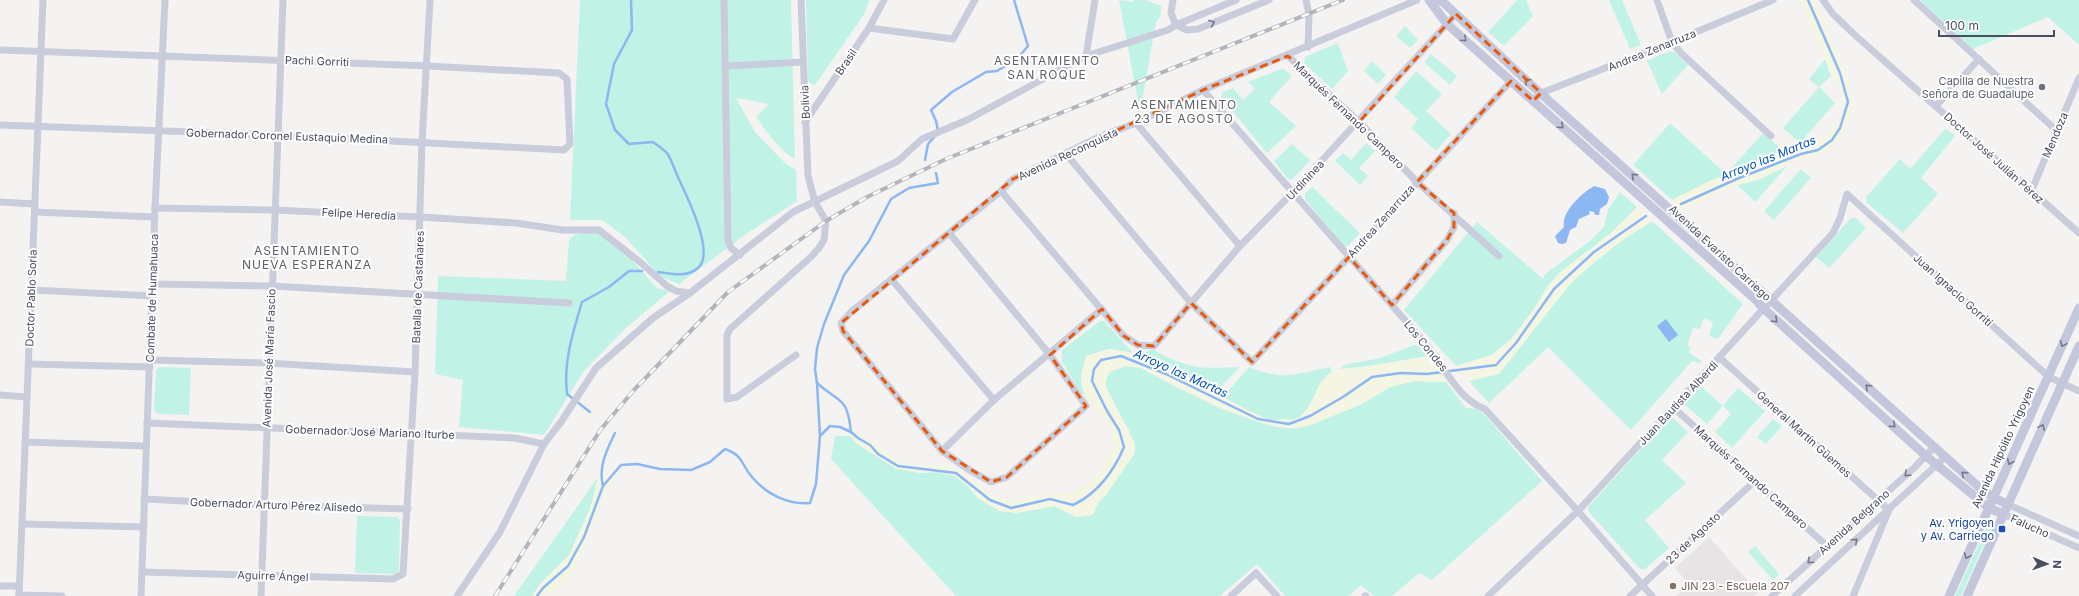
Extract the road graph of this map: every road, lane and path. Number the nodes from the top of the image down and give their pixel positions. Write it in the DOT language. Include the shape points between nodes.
graph roads {
  1 [pos="43,0"];
  2 [pos="165,0"];
  3 [pos="282,0"];
  4 [pos="430,0"];
  5 [pos="724,0"];
  6 [pos="801,0"];
  7 [pos="884,0"];
  8 [pos="976,0"];
  9 [pos="1095,0"];
  10 [pos="1173,0"];
  11 [pos="1236,0"];
  12 [pos="1269,0"];
  13 [pos="1306,0"];
  14 [pos="1416,0"];
  15 [pos="1429,0"];
  16 [pos="1438,0"];
  17 [pos="1657,0"];
  18 [pos="1773,0"];
  19 [pos="1823,0"];
  20 [pos="1914,0"];
  21 [pos="1456,14"];
  22 [pos="1447,24"];
  23 [pos="1176,25"];
  24 [pos="869,28"];
  25 [pos="1672,42"];
  26 [pos="1308,47"];
  27 [pos="0,50"];
  28 [pos="42,52"];
  29 [pos="162,55"];
  30 [pos="1086,56"];
  31 [pos="1288,56"];
  32 [pos="1979,59"];
  33 [pos="280,60"];
  34 [pos="803,62"];
  35 [pos="428,66"];
  36 [pos="728,66"];
  37 [pos="2079,79"];
  38 [pos="1511,81"];
  39 [pos="1203,90"];
  40 [pos="1541,93"];
  41 [pos="1533,101"];
  42 [pos="1936,106"];
  43 [pos="806,122"];
  44 [pos="1358,122"];
  45 [pos="1136,123"];
  46 [pos="0,125"];
  47 [pos="37,127"];
  48 [pos="2057,131"];
  49 [pos="159,132"];
  50 [pos="278,135"];
  51 [pos="1771,136"];
  52 [pos="422,142"];
  53 [pos="570,144"];
  54 [pos="1066,154"];
  55 [pos="1417,182"];
  56 [pos="1001,191"];
  57 [pos="1293,192"];
  58 [pos="2031,192"];
  59 [pos="1847,194"];
  60 [pos="0,202"];
  61 [pos="815,202"];
  62 [pos="35,208"];
  63 [pos="155,208"];
  64 [pos="275,210"];
  65 [pos="1454,213"];
  66 [pos="155,217"];
  67 [pos="420,217"];
  68 [pos="2079,233"];
  69 [pos="950,234"];
  70 [pos="1240,246"];
  71 [pos="740,255"];
  72 [pos="1499,256"];
  73 [pos="1349,257"];
  74 [pos="892,280"];
  75 [pos="153,284"];
  76 [pos="272,286"];
  77 [pos="32,290"];
  78 [pos="690,293"];
  79 [pos="418,294"];
  80 [pos="153,296"];
  81 [pos="1771,299"];
  82 [pos="569,303"];
  83 [pos="1191,303"];
  84 [pos="1392,305"];
  85 [pos="1763,308"];
  86 [pos="2079,308"];
  87 [pos="1102,309"];
  88 [pos="2079,346"];
  89 [pos="796,355"];
  90 [pos="1050,355"];
  91 [pos="1720,358"];
  92 [pos="268,363"];
  93 [pos="28,364"];
  94 [pos="150,364"];
  95 [pos="415,372"];
  96 [pos="2049,377"];
  97 [pos="2062,383"];
  98 [pos="2079,391"];
  99 [pos="0,395"];
  100 [pos="27,397"];
  101 [pos="994,400"];
  102 [pos="1674,408"];
  103 [pos="147,423"];
  104 [pos="266,428"];
  105 [pos="412,434"];
  106 [pos="25,442"];
  107 [pos="544,444"];
  108 [pos="146,446"];
  109 [pos="1934,447"];
  110 [pos="942,451"];
  111 [pos="1926,456"];
  112 [pos="1945,457"];
  113 [pos="1938,465"];
  114 [pos="1756,480"];
  115 [pos="1994,498"];
  116 [pos="144,499"];
  117 [pos="1877,501"];
  118 [pos="2007,504"];
  119 [pos="263,505"];
  120 [pos="1989,508"];
  121 [pos="408,509"];
  122 [pos="1889,510"];
  123 [pos="1578,511"];
  124 [pos="2003,514"];
  125 [pos="22,524"];
  126 [pos="144,527"];
  127 [pos="2079,536"];
  128 [pos="1828,546"];
  129 [pos="2079,548"];
  130 [pos="142,572"];
  131 [pos="403,574"];
  132 [pos="261,576"];
  133 [pos="0,586"];
  134 [pos="19,586"];
  135 [pos="1642,586"];
  136 [pos="19,595"];
  137 [pos="62,596"];
  138 [pos="141,596"];
  139 [pos="261,596"];
  140 [pos="457,596"];
  141 [pos="1231,596"];
  142 [pos="1277,596"];
  143 [pos="1488,596"];
  144 [pos="1630,596"];
  145 [pos="1652,596"];
  146 [pos="1772,596"];
  147 [pos="1795,596"];
  148 [pos="1853,596"];
  149 [pos="1949,596"];
  150 [pos="1968,596"];
  1 -- 28 [label="street, Doctor Pablo Soria"];
  2 -- 29 [label="street, Combate de Humahuaca"];
  3 -- 33 [label="street, Avenida José María Fascio"];
  4 -- 35 [label="street, Batalla de Castañares"];
  5 -- 71 [label="street" via="728,240 731,248"];
  6 -- 34 [label="street, Bolivia"];
  7 -- 24 [label="street, Brasil"];
  8 -- 24 [label="street" via="954,39"];
  9 -- 30 [label="street"];
  10 -- 23 [label="street" via="1171,13"];
  11 -- 23 [label="street"];
  23 -- 12 [label="street, one-way" via="1187,30 1198,29"];
  13 -- 26 [label="street" via="1309,15"];
  14 -- 26 [label="street, Avenida Reconquista"];
  15 -- 22 [label="street, Avenida Evaristo Carriego"];
  16 -- 21 [label="street, Avenida Evaristo Carriego"];
  17 -- 25 [label="street"];
  18 -- 25 [label="street, Andrea Zenarruza"];
  19 -- 42 [label="street, Doctor José Julián Pérez" via="1833,14 1856,36"];
  20 -- 32 [label="street"];
  21 -- 22 [label="street, Urdininea"];
  40 -- 21 [label="street, Avenida Evaristo Carriego, one-way"];
  22 -- 38 [label="street, Avenida Evaristo Carriego, one-way"];
  22 -- 44 [label="street, Urdininea"];
  23 -- 30 [label="street" via="1137,41"];
  24 -- 43 [label="street, Brasil"];
  25 -- 40 [label="street, Andrea Zenarruza"];
  25 -- 51 [label="street"];
  26 -- 31 [label="street, Avenida Reconquista"];
  27 -- 28 [label="street, Pachi Gorriti"];
  28 -- 29 [label="street, Pachi Gorriti"];
  28 -- 47 [label="street, Doctor Pablo Soria"];
  29 -- 33 [label="street, Pachi Gorriti"];
  29 -- 49 [label="street, Combate de Humahuaca"];
  30 -- 61 [label="street" via="967,120 922,139 898,161"];
  31 -- 39 [label="street, Avenida Reconquista"];
  31 -- 44 [label="street, Marqués Fernando Campero"];
  32 -- 42 [label="street"];
  32 -- 48 [label="street"];
  33 -- 35 [label="street, Pachi Gorriti"];
  33 -- 50 [label="street, Avenida José María Fascio"];
  34 -- 36 [label="street"];
  34 -- 43 [label="street, Bolivia"];
  35 -- 52 [label="street, Batalla de Castañares"];
  35 -- 53 [label="street, Pachi Gorriti" via="563,75 567,79"];
  37 -- 48 [label="street, Mendoza"];
  38 -- 41 [label="street, Avenida Evaristo Carriego"];
  38 -- 55 [label="street, Andrea Zenarruza"];
  39 -- 45 [label="street, Avenida Reconquista"];
  39 -- 57 [label="street, Los Condes"];
  40 -- 41 [label="street, Andrea Zenarruza"];
  81 -- 40 [label="street, Avenida Evaristo Carriego, one-way"];
  41 -- 85 [label="street, Avenida Evaristo Carriego, one-way"];
  42 -- 58 [label="street, Doctor José Julián Pérez"];
  43 -- 61 [label="street, Bolivia" via="808,176"];
  44 -- 55 [label="street, Marqués Fernando Campero"];
  44 -- 57 [label="street, Urdininea"];
  45 -- 54 [label="street, Avenida Reconquista" via="1099,137"];
  45 -- 70 [label="street"];
  46 -- 47 [label="street, Gobernador Coronel Eustaquio Medina"];
  47 -- 49 [label="street, Gobernador Coronel Eustaquio Medina"];
  47 -- 62 [label="street, Doctor Pablo Soria"];
  48 -- 58 [label="street, Mendoza"];
  49 -- 50 [label="street, Gobernador Coronel Eustaquio Medina"];
  49 -- 63 [label="street, Combate de Humahuaca"];
  50 -- 52 [label="street, Gobernador Coronel Eustaquio Medina"];
  50 -- 64 [label="street, Avenida José María Fascio"];
  52 -- 53 [label="street, Gobernador Coronel Eustaquio Medina" via="564,150"];
  52 -- 67 [label="street, Batalla de Castañares"];
  54 -- 56 [label="street, Avenida Reconquista" via="1013,179"];
  54 -- 83 [label="street"];
  55 -- 65 [label="street, Marqués Fernando Campero"];
  55 -- 73 [label="street, Andrea Zenarruza"];
  56 -- 69 [label="street, Avenida Reconquista"];
  56 -- 87 [label="street"];
  57 -- 70 [label="street, Urdininea"];
  57 -- 73 [label="street, Los Condes"];
  58 -- 68 [label="street, Doctor José Julián Pérez"];
  59 -- 81 [label="street, Juan Bautista Alberdi" via="1833,233"];
  59 -- 96 [label="street, Juan Ignacio Gorriti"];
  60 -- 62 [label="street"];
  61 -- 71 [label="street" via="793,212"];
  61 -- 89 [label="street, Bolivia" via="826,221 824,240 819,248 730,329 727,335 727,399 737,397"];
  62 -- 66 [label="street"];
  62 -- 77 [label="street, Doctor Pablo Soria"];
  63 -- 64 [label="street, Felipe Heredia"];
  63 -- 66 [label="street, Combate de Humahuaca"];
  64 -- 67 [label="street, Felipe Heredia"];
  64 -- 76 [label="street, Avenida José María Fascio"];
  65 -- 72 [label="street, Marqués Fernando Campero"];
  65 -- 84 [label="street" via="1454,227 1447,240"];
  66 -- 75 [label="street, Combate de Humahuaca"];
  67 -- 78 [label="street, Felipe Heredia" via="516,223 564,230 599,230 667,286 676,291"];
  67 -- 79 [label="street, Batalla de Castañares"];
  69 -- 74 [label="street, Avenida Reconquista"];
  69 -- 90 [label="street"];
  70 -- 83 [label="street, Urdininea"];
  71 -- 78 [label="street"];
  73 -- 83 [label="street, Andrea Zenarruza" via="1252,362"];
  73 -- 84 [label="street, Los Condes"];
  74 -- 101 [label="street"];
  74 -- 110 [label="street, Avenida Reconquista" via="851,312 841,323 843,331"];
  75 -- 76 [label="street"];
  75 -- 80 [label="street, Combate de Humahuaca"];
  76 -- 79 [label="street"];
  76 -- 92 [label="street, Avenida José María Fascio"];
  77 -- 80 [label="street"];
  77 -- 93 [label="street, Doctor Pablo Soria"];
  78 -- 107 [label="street" via="653,318 596,368"];
  79 -- 82 [label="street"];
  79 -- 95 [label="street, Batalla de Castañares"];
  80 -- 94 [label="street, Combate de Humahuaca"];
  81 -- 85 [label="street, Juan Bautista Alberdi"];
  109 -- 81 [label="street, Avenida Evaristo Carriego, one-way"];
  83 -- 87 [label="street, Urdininea" via="1154,346 1138,345 1124,336"];
  84 -- 123 [label="street, Los Condes" via="1429,347 1466,398 1485,409"];
  85 -- 91 [label="street, Juan Bautista Alberdi"];
  85 -- 111 [label="street, Avenida Evaristo Carriego, one-way"];
  86 -- 96 [label="street, Avenida Hipólito Yrigoyen, one-way"];
  87 -- 90 [label="street"];
  88 -- 97 [label="street"];
  90 -- 101 [label="street"];
  90 -- 110 [label="street" via="1086,406 1007,477 991,482"];
  91 -- 102 [label="street, Juan Bautista Alberdi"];
  91 -- 117 [label="street, General Martín Güemes"];
  92 -- 94 [label="street"];
  92 -- 95 [label="street"];
  92 -- 104 [label="street, Avenida José María Fascio"];
  93 -- 94 [label="street"];
  93 -- 100 [label="street, Doctor Pablo Soria"];
  94 -- 103 [label="street, Combate de Humahuaca"];
  95 -- 105 [label="street, Batalla de Castañares"];
  96 -- 97 [label="street, Juan Ignacio Gorriti"];
  96 -- 115 [label="street, Avenida Hipólito Yrigoyen, one-way"];
  97 -- 98 [label="street, Juan Ignacio Gorriti"];
  118 -- 97 [label="street, one-way"];
  99 -- 100 [label="street"];
  100 -- 106 [label="street, Doctor Pablo Soria"];
  101 -- 110 [label="street"];
  102 -- 114 [label="street, Marqués Fernando Campero"];
  102 -- 123 [label="street, Juan Bautista Alberdi"];
  103 -- 104 [label="street, Gobernador José Mariano Iturbe"];
  103 -- 108 [label="street, Combate de Humahuaca"];
  104 -- 105 [label="street, Gobernador José Mariano Iturbe"];
  104 -- 119 [label="street, Avenida José María Fascio"];
  105 -- 107 [label="street, Gobernador José Mariano Iturbe" via="515,438"];
  105 -- 121 [label="street, Batalla de Castañares"];
  106 -- 108 [label="street"];
  106 -- 125 [label="street, Doctor Pablo Soria"];
  107 -- 140 [label="street" via="500,532"];
  108 -- 116 [label="street, Combate de Humahuaca"];
  109 -- 111 [label="street, Avenida Belgrano"];
  109 -- 112 [label="street, Avenida Evaristo Carriego"];
  111 -- 113 [label="street, Avenida Evaristo Carriego"];
  111 -- 117 [label="street, Avenida Belgrano, one-way"];
  112 -- 113 [label="street, Avenida Belgrano"];
  115 -- 112 [label="street, Avenida Evaristo Carriego, one-way"];
  113 -- 120 [label="street, Avenida Evaristo Carriego"];
  113 -- 122 [label="street, Avenida Belgrano"];
  114 -- 128 [label="street, Marqués Fernando Campero"];
  114 -- 135 [label="street, 23 de Agosto"];
  115 -- 118 [label="street, Avenida Evaristo Carriego"];
  115 -- 120 [label="street, Avenida Hipólito Yrigoyen"];
  116 -- 119 [label="street, Gobernador Arturo Pérez Alisedo"];
  116 -- 126 [label="street, Combate de Humahuaca"];
  117 -- 122 [label="street, General Martín Güemes"];
  117 -- 128 [label="street, Avenida Belgrano"];
  118 -- 124 [label="street"];
  118 -- 127 [label="street, Falucho"];
  119 -- 121 [label="street, Gobernador Arturo Pérez Alisedo"];
  119 -- 132 [label="street, Avenida José María Fascio"];
  120 -- 124 [label="street, Avenida Evaristo Carriego"];
  120 -- 149 [label="street, Avenida Hipólito Yrigoyen, one-way"];
  121 -- 131 [label="street, Batalla de Castañares"];
  147 -- 122 [label="street, Avenida Belgrano, one-way"];
  122 -- 148 [label="street"];
  123 -- 135 [label="street, Los Condes"];
  123 -- 143 [label="street, Juan Bautista Alberdi"];
  124 -- 129 [label="street, Falucho"];
  124 -- 150 [label="street"];
  125 -- 126 [label="street"];
  125 -- 134 [label="street, Doctor Pablo Soria"];
  126 -- 130 [label="street, Combate de Humahuaca"];
  128 -- 146 [label="street, Avenida Belgrano, one-way"];
  130 -- 132 [label="street, Aguirre Ángel"];
  130 -- 138 [label="street, Combate de Humahuaca"];
  131 -- 132 [label="street, Aguirre Ángel" via="393,579"];
  132 -- 139 [label="street, Avenida José María Fascio"];
  133 -- 134 [label="street"];
  134 -- 136 [label="street, Doctor Pablo Soria"];
  135 -- 144 [label="street, 23 de Agosto"];
  135 -- 145 [label="street, Los Condes"];
  136 -- 137 [label="street"];
  141 -- 142 [label="street" via="1256,573"];
}
